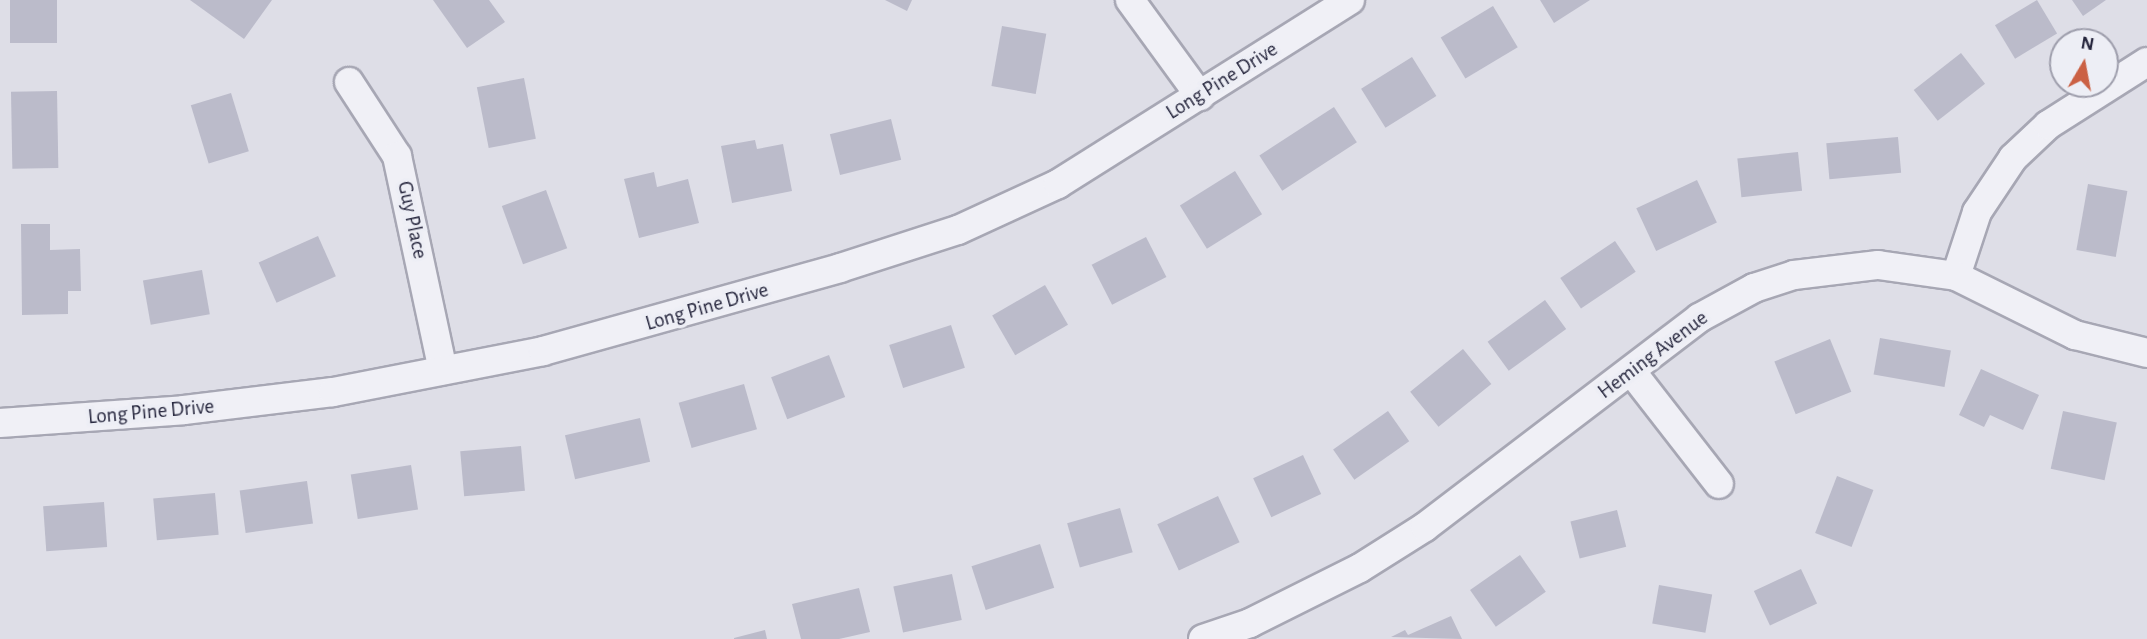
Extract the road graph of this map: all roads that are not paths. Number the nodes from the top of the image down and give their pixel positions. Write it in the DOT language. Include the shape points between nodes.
graph roads {
  1 [pos="1129,0"];
  2 [pos="1350,0"];
  3 [pos="2147,62"];
  4 [pos="349,82"];
  5 [pos="1200,96"];
  6 [pos="1956,276"];
  7 [pos="2147,353"];
  8 [pos="443,370"];
  9 [pos="1631,371"];
  10 [pos="0,423"];
  11 [pos="1719,484"];
  12 [pos="1203,639"];
  1 -- 5 [label="street"];
  2 -- 5 [label="street, Long Pine Drive"];
  3 -- 6 [label="street" via="2048,125 2013,158 1977,212"];
  4 -- 8 [label="street, Guy Place" via="397,156"];
  5 -- 8 [label="street, Long Pine Drive" via="1058,184 958,230 640,327"];
  6 -- 7 [label="street, Heming Avenue" via="2075,335"];
  6 -- 9 [label="street, Heming Avenue" via="1878,265 1794,275 1716,307"];
  8 -- 10 [label="street, Long Pine Drive" via="333,391 184,410"];
  9 -- 11 [label="street"];
  9 -- 12 [label="street, Heming Avenue" via="1425,527 1360,568 1260,618"];
}
